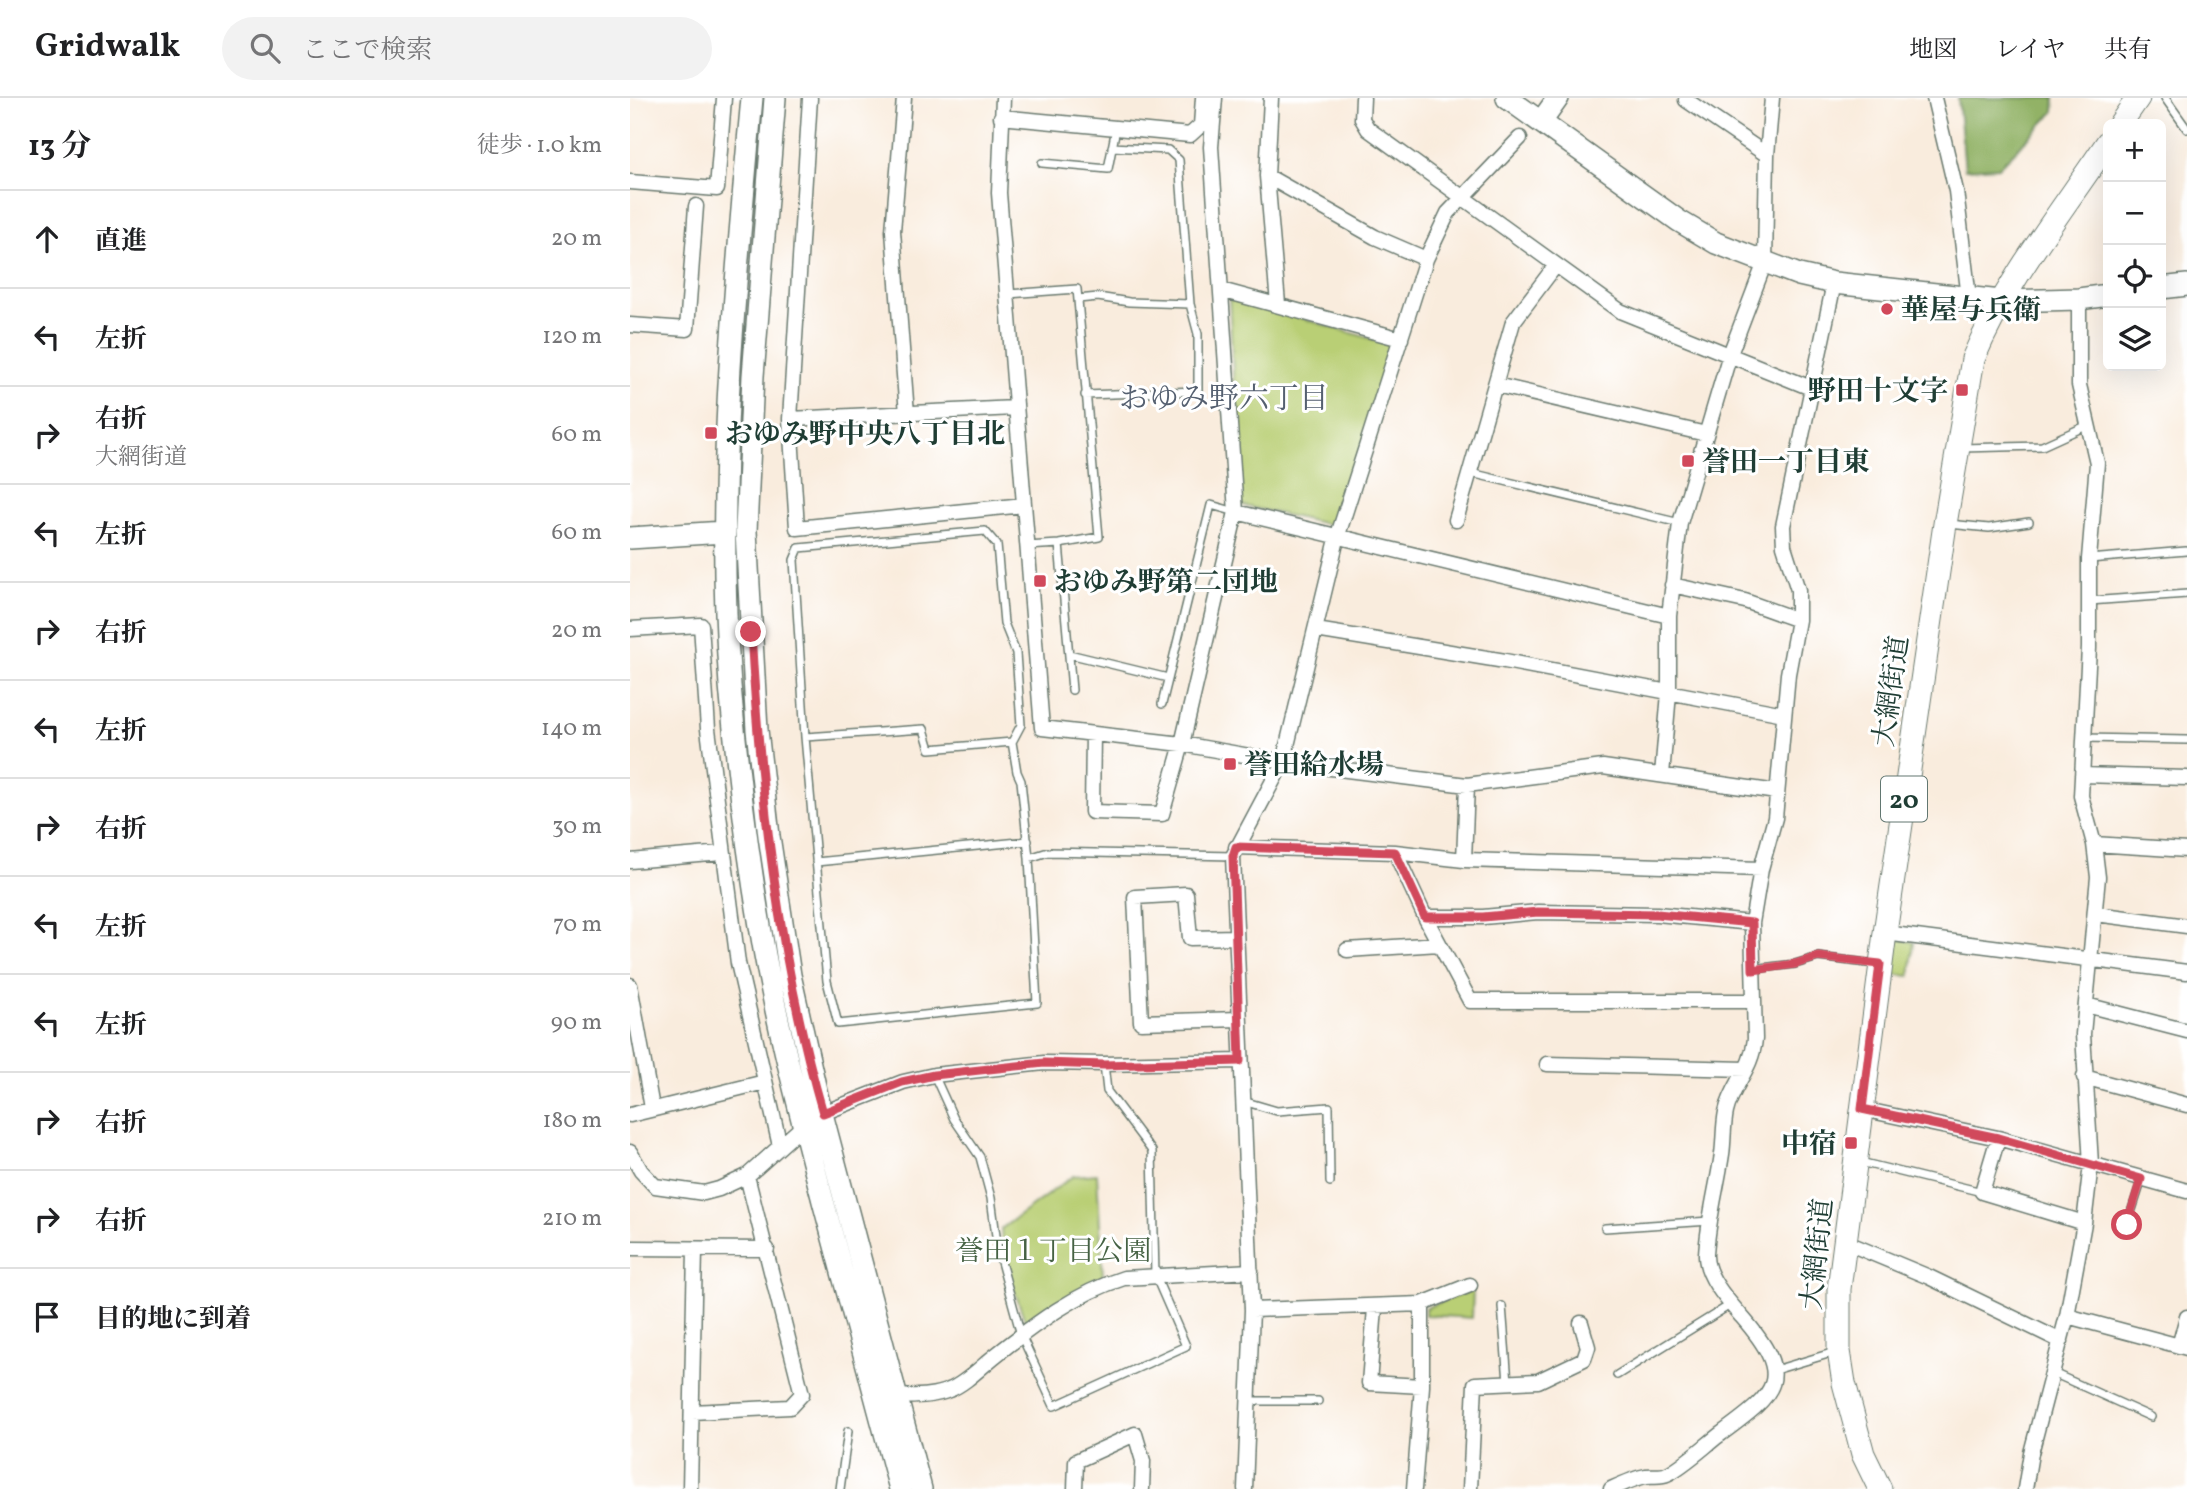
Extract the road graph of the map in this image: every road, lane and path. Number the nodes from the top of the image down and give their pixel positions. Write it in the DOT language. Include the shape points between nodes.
graph roads {
  1 [pos="724,98"];
  2 [pos="751,98"];
  3 [pos="775,98"];
  4 [pos="810,98"];
  5 [pos="904,98"];
  6 [pos="1003,98"];
  7 [pos="1203,98"];
  8 [pos="1215,98"];
  9 [pos="1271,98"];
  10 [pos="1363,98"];
  11 [pos="1507,98"];
  12 [pos="1558,98"];
  13 [pos="1687,98"];
  14 [pos="1772,98"];
  15 [pos="1934,98"];
  16 [pos="2138,98"];
  17 [pos="2165,98"];
  18 [pos="1001,117"];
  19 [pos="2123,119"];
  20 [pos="1541,122"];
  21 [pos="1116,128"];
  22 [pos="2187,129"];
  23 [pos="1520,138"];
  24 [pos="1112,147"];
  25 [pos="2103,149"];
  26 [pos="1767,155"];
  27 [pos="1042,163"];
  28 [pos="1268,176"];
  29 [pos="630,182"];
  30 [pos="1461,198"];
  31 [pos="696,206"];
  32 [pos="1426,259"];
  33 [pos="1765,262"];
  34 [pos="1556,265"];
  35 [pos="1834,282"];
  36 [pos="2187,285"];
  37 [pos="2166,287"];
  38 [pos="1221,290"];
  39 [pos="1007,294"];
  40 [pos="2103,296"];
  41 [pos="1969,298"];
  42 [pos="1078,299"];
  43 [pos="2079,299"];
  44 [pos="2001,301"];
  45 [pos="1190,304"];
  46 [pos="1278,304"];
  47 [pos="630,325"];
  48 [pos="1401,338"];
  49 [pos="1730,354"];
  50 [pos="1496,385"];
  51 [pos="1811,388"];
  52 [pos="1085,395"];
  53 [pos="1015,408"];
  54 [pos="907,414"];
  55 [pos="790,419"];
  56 [pos="2088,424"];
  57 [pos="1706,434"];
  58 [pos="1959,448"];
  59 [pos="1471,472"];
  60 [pos="1024,505"];
  61 [pos="1236,512"];
  62 [pos="1456,520"];
  63 [pos="2029,522"];
  64 [pos="1680,523"];
  65 [pos="1945,524"];
  66 [pos="724,532"];
  67 [pos="1338,535"];
  68 [pos="630,538"];
  69 [pos="1059,544"];
  70 [pos="1027,546"];
  71 [pos="2186,551"];
  72 [pos="2089,559"];
  73 [pos="1672,585"];
  74 [pos="2187,594"];
  75 [pos="2089,601"];
  76 [pos="1669,616"];
  77 [pos="1798,620"];
  78 [pos="630,629"];
  79 [pos="1316,630"];
  80 [pos="1069,654"];
  81 [pos="1168,678"];
  82 [pos="1072,690"];
  83 [pos="1669,693"];
  84 [pos="1162,704"];
  85 [pos="1784,714"];
  86 [pos="1093,734"];
  87 [pos="805,737"];
  88 [pos="2085,738"];
  89 [pos="2187,740"];
  90 [pos="1012,742"];
  91 [pos="1182,744"];
  92 [pos="1283,762"];
  93 [pos="1662,775"];
  94 [pos="2082,775"];
  95 [pos="2187,778"];
  96 [pos="1467,785"];
  97 [pos="1777,792"];
  98 [pos="1028,841"];
  99 [pos="2094,844"];
  100 [pos="2187,850"];
  101 [pos="1234,852"];
  102 [pos="1395,852"];
  103 [pos="722,853"];
  104 [pos="1029,858"];
  105 [pos="1464,860"];
  106 [pos="630,862"];
  107 [pos="816,862"];
  108 [pos="1761,869"];
  109 [pos="2096,914"];
  110 [pos="1425,917"];
  111 [pos="1752,923"];
  112 [pos="2187,926"];
  113 [pos="1885,933"];
  114 [pos="1236,937"];
  115 [pos="1439,944"];
  116 [pos="1347,950"];
  117 [pos="2092,959"];
  118 [pos="1880,964"];
  119 [pos="1753,970"];
  120 [pos="2187,972"];
  121 [pos="630,985"];
  122 [pos="1753,1000"];
  123 [pos="2086,1005"];
  124 [pos="1239,1019"];
  125 [pos="2187,1031"];
  126 [pos="1240,1061"];
  127 [pos="1547,1064"];
  128 [pos="1104,1065"];
  129 [pos="1746,1069"];
  130 [pos="934,1075"];
  131 [pos="2084,1077"];
  132 [pos="765,1082"];
  133 [pos="1242,1100"];
  134 [pos="2187,1105"];
  135 [pos="652,1108"];
  136 [pos="1862,1109"];
  137 [pos="823,1113"];
  138 [pos="630,1115"];
  139 [pos="803,1126"];
  140 [pos="1998,1138"];
  141 [pos="780,1146"];
  142 [pos="630,1152"];
  143 [pos="1856,1161"];
  144 [pos="2091,1164"];
  145 [pos="747,1175"];
  146 [pos="2141,1179"];
  147 [pos="1330,1182"];
  148 [pos="2187,1191"];
  149 [pos="1982,1192"];
  150 [pos="1710,1221"];
  151 [pos="2084,1223"];
  152 [pos="2127,1225"];
  153 [pos="1605,1228"];
  154 [pos="1845,1242"];
  155 [pos="630,1248"];
  156 [pos="695,1250"];
  157 [pos="767,1250"];
  158 [pos="1251,1271"];
  159 [pos="1155,1276"];
  160 [pos="1470,1284"];
  161 [pos="1422,1304"];
  162 [pos="1731,1304"];
  163 [pos="1502,1306"];
  164 [pos="1375,1308"];
  165 [pos="1252,1310"];
  166 [pos="2067,1316"];
  167 [pos="2187,1317"];
  168 [pos="1581,1323"];
  169 [pos="1021,1335"];
  170 [pos="2061,1341"];
  171 [pos="2183,1347"];
  172 [pos="1839,1351"];
  173 [pos="1775,1370"];
  174 [pos="2053,1373"];
  175 [pos="1617,1375"];
  176 [pos="1508,1382"];
  177 [pos="1422,1386"];
  178 [pos="895,1397"];
  179 [pos="1250,1401"];
  180 [pos="1318,1401"];
  181 [pos="692,1412"];
  182 [pos="2151,1418"];
  183 [pos="848,1431"];
  184 [pos="1616,1488"];
  185 [pos="1877,1488"];
  186 [pos="690,1489"];
  187 [pos="839,1489"];
  188 [pos="900,1489"];
  189 [pos="921,1489"];
  190 [pos="1075,1489"];
  191 [pos="1142,1489"];
  192 [pos="1245,1489"];
  193 [pos="1414,1489"];
  194 [pos="1470,1489"];
  195 [pos="2025,1489"];
  1 -- 29 [label="street" via="717,189"];
  2 -- 66 [label="street" via="730,358"];
  3 -- 137 [label="street" via="752,376 746,531 757,730 769,836 790,975"];
  4 -- 55 [label="street"];
  5 -- 54 [label="street" via="893,231"];
  6 -- 18 [label="street"];
  7 -- 21 [label="street" via="1201,125 1190,135"];
  8 -- 38 [label="street" via="1211,147"];
  9 -- 28 [label="street"];
  10 -- 30 [label="street" via="1362,119 1368,129"];
  11 -- 20 [label="street"];
  12 -- 20 [label="street"];
  13 -- 26 [label="street"];
  14 -- 26 [label="street"];
  15 -- 41 [label="street" via="1955,191"];
  16 -- 19 [label="main road"];
  17 -- 22 [label="lane"];
  18 -- 21 [label="street"];
  18 -- 39 [label="street" via="999,193"];
  20 -- 33 [label="street" via="1679,221 1716,243"];
  21 -- 24 [label="lane"];
  23 -- 30 [label="street"];
  24 -- 27 [label="lane" via="1108,169"];
  24 -- 45 [label="lane" via="1168,150 1179,160"];
  25 -- 44 [label="main road, 大網街道 / 20"];
  26 -- 33 [label="street"];
  28 -- 32 [label="street" via="1375,237"];
  28 -- 46 [label="street"];
  30 -- 32 [label="street" via="1448,213"];
  30 -- 34 [label="street"];
  31 -- 47 [label="street" via="687,329"];
  32 -- 48 [label="street"];
  33 -- 35 [label="street"];
  33 -- 49 [label="street"];
  34 -- 49 [label="street" via="1620,311"];
  34 -- 50 [label="street" via="1513,322"];
  35 -- 41 [label="street"];
  35 -- 51 [label="street"];
  36 -- 37 [label="street"];
  38 -- 46 [label="street"];
  38 -- 61 [label="street"];
  39 -- 42 [label="lane" via="1077,289"];
  39 -- 53 [label="street"];
  40 -- 43 [label="street"];
  41 -- 44 [label="street"];
  42 -- 45 [label="lane"];
  42 -- 52 [label="lane"];
  43 -- 44 [label="street"];
  43 -- 56 [label="street" via="2080,385"];
  44 -- 58 [label="main road, 大網街道 / 20" via="1973,359"];
  45 -- 52 [label="lane" via="1198,334 1198,391"];
  46 -- 48 [label="street"];
  48 -- 67 [label="street"];
  49 -- 51 [label="street"];
  49 -- 57 [label="street"];
  50 -- 57 [label="street"];
  50 -- 59 [label="street"];
  51 -- 77 [label="street" via="1783,526 1784,546 1798,590"];
  52 -- 69 [label="lane" via="1099,537"];
  53 -- 54 [label="street"];
  53 -- 60 [label="street"];
  54 -- 55 [label="street"];
  55 -- 60 [label="street" via="797,528"];
  56 -- 58 [label="lane" via="2042,446"];
  56 -- 72 [label="street" via="2097,463"];
  57 -- 64 [label="street"];
  58 -- 65 [label="main road, 大網街道 / 20"];
  59 -- 62 [label="street"];
  59 -- 64 [label="lane"];
  60 -- 70 [label="street"];
  61 -- 67 [label="street"];
  61 -- 81 [label="lane" via="1211,505"];
  61 -- 91 [label="street"];
  63 -- 65 [label="lane" via="1989,528"];
  64 -- 73 [label="street"];
  65 -- 113 [label="main road, 大網街道 / 20"];
  66 -- 68 [label="street"];
  66 -- 139 [label="street" via="730,683 747,840 761,934"];
  67 -- 76 [label="street"];
  67 -- 79 [label="street"];
  69 -- 70 [label="lane"];
  69 -- 80 [label="lane"];
  70 -- 86 [label="street" via="1042,728"];
  71 -- 72 [label="lane"];
  72 -- 75 [label="street"];
  73 -- 76 [label="street"];
  73 -- 77 [label="street" via="1745,601"];
  74 -- 75 [label="lane"];
  75 -- 88 [label="street"];
  76 -- 83 [label="street"];
  77 -- 85 [label="street"];
  78 -- 103 [label="street" via="701,625"];
  79 -- 83 [label="street"];
  79 -- 92 [label="street"];
  80 -- 81 [label="lane"];
  80 -- 82 [label="lane"];
  81 -- 84 [label="lane"];
  83 -- 85 [label="street"];
  83 -- 93 [label="street"];
  85 -- 97 [label="street"];
  86 -- 91 [label="street"];
  86 -- 91 [label="street" via="1092,812 1162,814"];
  87 -- 90 [label="lane" via="924,729 930,748"];
  87 -- 90 [label="lane" via="794,560 799,548 985,531 998,545 1004,623 1016,653 1021,725"];
  87 -- 107 [label="lane"];
  88 -- 89 [label="lane"];
  88 -- 94 [label="street"];
  90 -- 98 [label="lane"];
  91 -- 92 [label="street"];
  92 -- 96 [label="street"];
  92 -- 101 [label="street"];
  93 -- 96 [label="street" via="1603,767"];
  93 -- 97 [label="street"];
  94 -- 95 [label="street"];
  94 -- 99 [label="street" via="2081,796"];
  96 -- 105 [label="street"];
  97 -- 108 [label="street"];
  98 -- 104 [label="lane"];
  98 -- 107 [label="lane"];
  99 -- 100 [label="street"];
  99 -- 109 [label="street"];
  101 -- 102 [label="street"];
  101 -- 104 [label="lane" via="1048,852"];
  101 -- 114 [label="street"];
  102 -- 105 [label="street"];
  102 -- 110 [label="street"];
  103 -- 106 [label="street"];
  103 -- 132 [label="street" via="738,963"];
  104 -- 107 [label="lane" via="1037,1003 838,1024 827,981"];
  105 -- 108 [label="street"];
  108 -- 111 [label="street"];
  109 -- 112 [label="street"];
  109 -- 117 [label="street"];
  110 -- 111 [label="street" via="1538,912 1657,914"];
  110 -- 115 [label="street"];
  111 -- 119 [label="street"];
  113 -- 117 [label="street"];
  113 -- 118 [label="main road, 大網街道 / 20"];
  114 -- 124 [label="street"];
  114 -- 124 [label="street" via="1190,939 1186,894 1135,897 1141,1022"];
  115 -- 116 [label="street"];
  115 -- 122 [label="street" via="1470,1001"];
  117 -- 120 [label="street"];
  117 -- 123 [label="street"];
  118 -- 119 [label="lane" via="1818,957"];
  118 -- 136 [label="main road, 大網街道 / 20"];
  119 -- 122 [label="street"];
  121 -- 135 [label="street"];
  122 -- 129 [label="street" via="1755,1039"];
  123 -- 125 [label="street"];
  123 -- 131 [label="street"];
  124 -- 126 [label="street"];
  126 -- 128 [label="street"];
  126 -- 133 [label="street"];
  127 -- 129 [label="street"];
  128 -- 130 [label="street" via="1044,1063"];
  128 -- 159 [label="lane" via="1107,1091 1152,1152"];
  129 -- 150 [label="street" via="1725,1114"];
  130 -- 137 [label="street" via="902,1082"];
  130 -- 169 [label="lane" via="954,1119 980,1157 998,1251"];
  131 -- 134 [label="street"];
  131 -- 144 [label="street"];
  132 -- 135 [label="street"];
  132 -- 141 [label="street"];
  133 -- 147 [label="lane" via="1278,1111 1329,1107"];
  133 -- 158 [label="street"];
  135 -- 138 [label="street"];
  136 -- 140 [label="street"];
  136 -- 143 [label="main road, 大網街道 / 20"];
  137 -- 139 [label="street"];
  137 -- 178 [label="street"];
  139 -- 141 [label="street"];
  139 -- 188 [label="street"];
  140 -- 144 [label="street"];
  140 -- 149 [label="street"];
  141 -- 145 [label="street"];
  142 -- 145 [label="street" via="655,1186 669,1189 704,1193"];
  143 -- 149 [label="lane"];
  143 -- 154 [label="main road, 大網街道 / 20"];
  144 -- 146 [label="street"];
  144 -- 151 [label="street"];
  145 -- 157 [label="street"];
  146 -- 148 [label="street"];
  146 -- 152 [label="lane"];
  149 -- 151 [label="street"];
  150 -- 153 [label="lane"];
  150 -- 162 [label="street" via="1708,1268"];
  151 -- 166 [label="street"];
  154 -- 170 [label="street"];
  154 -- 172 [label="main road, 大網街道 / 20"];
  155 -- 156 [label="street"];
  156 -- 157 [label="street"];
  156 -- 181 [label="street"];
  157 -- 181 [label="street" via="802,1394 790,1407"];
  158 -- 159 [label="street"];
  158 -- 165 [label="street"];
  159 -- 169 [label="street" via="1124,1278 1090,1290"];
  159 -- 169 [label="lane" via="1186,1346 1054,1406"];
  160 -- 161 [label="street"];
  161 -- 164 [label="street"];
  161 -- 177 [label="street"];
  162 -- 173 [label="street" via="1755,1332"];
  162 -- 175 [label="lane"];
  163 -- 176 [label="lane"];
  164 -- 165 [label="street"];
  164 -- 177 [label="street" via="1369,1383"];
  165 -- 179 [label="street"];
  166 -- 170 [label="street"];
  166 -- 171 [label="street"];
  167 -- 171 [label="street"];
  168 -- 176 [label="street" via="1588,1347 1584,1359 1538,1381"];
  169 -- 178 [label="street" via="950,1390"];
  170 -- 174 [label="street"];
  172 -- 173 [label="lane"];
  172 -- 185 [label="main road, 大網街道 / 20" via="1853,1419"];
  173 -- 184 [label="street" via="1771,1390 1759,1406 1677,1467 1666,1475 1646,1476"];
  174 -- 182 [label="lane"];
  174 -- 195 [label="street"];
  176 -- 194 [label="street" via="1475,1384"];
  177 -- 193 [label="street"];
  178 -- 189 [label="street"];
  179 -- 180 [label="lane"];
  179 -- 192 [label="street"];
  181 -- 186 [label="street"];
  183 -- 187 [label="lane"];
  190 -- 191 [label="street" via="1076,1461 1135,1434 1143,1461"];
}
